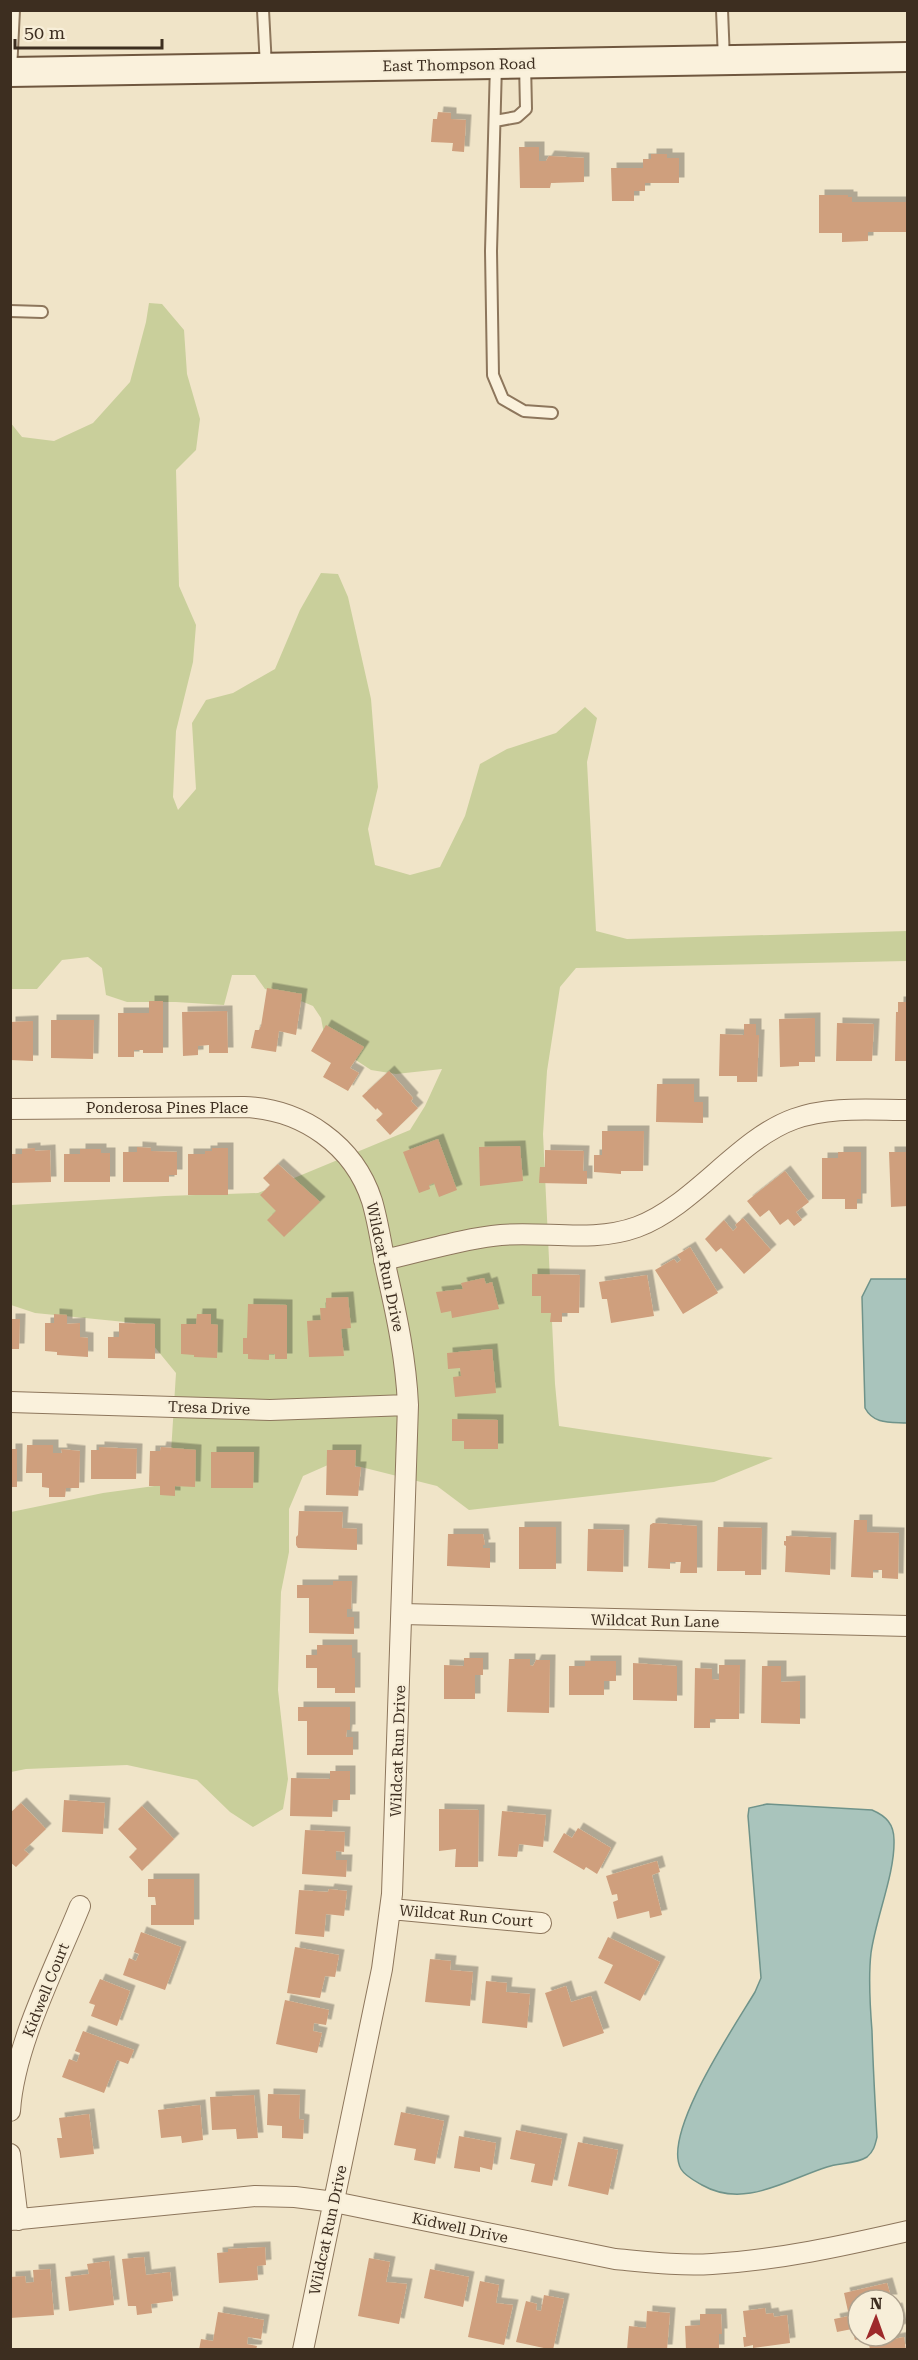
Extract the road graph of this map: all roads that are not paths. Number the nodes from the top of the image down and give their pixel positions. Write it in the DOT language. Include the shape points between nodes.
graph roads {
  1 [pos="14,10"];
  2 [pos="263,10"];
  3 [pos="722,10"];
  4 [pos="908,57"];
  5 [pos="724,60"];
  6 [pos="525,63"];
  7 [pos="496,64"];
  8 [pos="266,68"];
  9 [pos="11,72"];
  10 [pos="495,122"];
  11 [pos="10,311"];
  12 [pos="42,312"];
  13 [pos="552,413"];
  14 [pos="10,1109"];
  15 [pos="908,1110"];
  16 [pos="345,1154"];
  17 [pos="384,1260"];
  18 [pos="10,1402"];
  19 [pos="408,1405"];
  20 [pos="402,1614"];
  21 [pos="908,1626"];
  22 [pos="80,1906"];
  23 [pos="391,1909"];
  24 [pos="542,1923"];
  25 [pos="10,2111"];
  26 [pos="10,2154"];
  27 [pos="334,2202"];
  28 [pos="14,2220"];
  29 [pos="908,2231"];
  30 [pos="303,2349"];
  1 -- 9 [label="lane"];
  2 -- 8 [label="lane"];
  3 -- 5 [label="lane"];
  4 -- 5 [label="main road, East Thompson Road"];
  5 -- 6 [label="main road, East Thompson Road"];
  6 -- 7 [label="main road, East Thompson Road"];
  6 -- 10 [label="lane" via="526,109 517,117"];
  7 -- 8 [label="main road, East Thompson Road"];
  7 -- 10 [label="lane"];
  8 -- 9 [label="main road, East Thompson Road"];
  10 -- 13 [label="lane" via="493,375 503,399 524,411"];
  11 -- 12 [label="lane"];
  14 -- 16 [label="street, Ponderosa Pines Place" via="259,1107 306,1122"];
  15 -- 17 [label="street" via="823,1112 793,1119 762,1137 662,1215 636,1227 602,1234 501,1235"];
  16 -- 17 [label="street, Wildcat Run Drive" via="356,1167 372,1202"];
  17 -- 19 [label="street, Wildcat Run Drive" via="403,1347"];
  18 -- 19 [label="street, Tresa Drive" via="270,1410"];
  19 -- 20 [label="street, Wildcat Run Drive"];
  20 -- 21 [label="street, Wildcat Run Lane"];
  20 -- 23 [label="street, Wildcat Run Drive"];
  22 -- 25 [label="street, Kidwell Court" via="23,2048"];
  23 -- 24 [label="street, Wildcat Run Court"];
  23 -- 27 [label="street, Wildcat Run Drive" via="384,1962"];
  26 -- 28 [label="street"];
  27 -- 28 [label="street, Kidwell Drive" via="255,2196"];
  27 -- 29 [label="street, Kidwell Drive" via="587,2254 653,2263 772,2259"];
  27 -- 30 [label="street, Wildcat Run Drive"];
}
